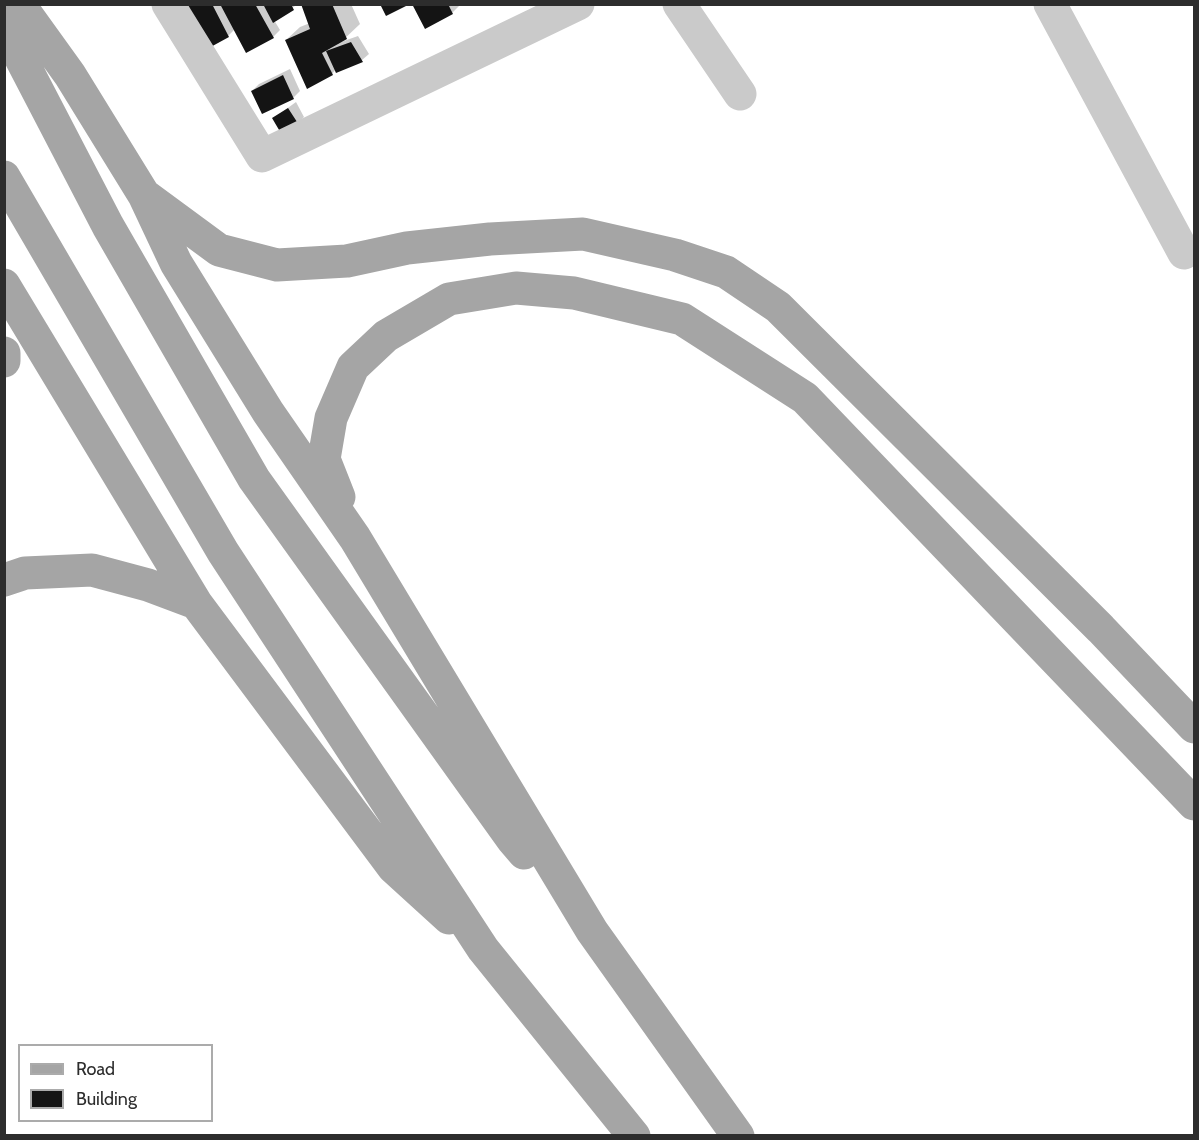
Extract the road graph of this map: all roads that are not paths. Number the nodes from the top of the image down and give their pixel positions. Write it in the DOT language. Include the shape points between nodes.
graph roads {
  1 [pos="19,4"];
  2 [pos="168,4"];
  3 [pos="579,4"];
  4 [pos="679,4"];
  5 [pos="1050,4"];
  6 [pos="4,26"];
  7 [pos="740,94"];
  8 [pos="4,177"];
  9 [pos="144,195"];
  10 [pos="1184,252"];
  11 [pos="4,285"];
  12 [pos="4,353"];
  13 [pos="4,361"];
  14 [pos="355,538"];
  15 [pos="4,580"];
  16 [pos="196,603"];
  17 [pos="1194,727"];
  18 [pos="1194,804"];
  19 [pos="592,932"];
  20 [pos="483,949"];
  21 [pos="634,1136"];
  22 [pos="738,1136"];
  1 -- 9 [label="main road" via="70,75"];
  2 -- 3 [label="street" via="262,156"];
  4 -- 7 [label="street"];
  5 -- 10 [label="street"];
  6 -- 19 [label="main road" via="108,226 254,478 512,840"];
  8 -- 20 [label="main road" via="223,552"];
  9 -- 14 [label="main road" via="176,263 262,402"];
  9 -- 17 [label="main road" via="219,250 277,265 347,261 407,248 490,239 583,234 675,255 726,272 778,307"];
  11 -- 16 [label="main road"];
  12 -- 13 [label="main road"];
  14 -- 18 [label="main road" via="324,459 331,418 353,367 386,336 449,299 516,288 574,293 682,319 805,398"];
  14 -- 19 [label="main road"];
  15 -- 16 [label="main road" via="25,573 92,570"];
  16 -- 20 [label="main road" via="393,867"];
  19 -- 22 [label="main road"];
  20 -- 21 [label="main road"];
}
